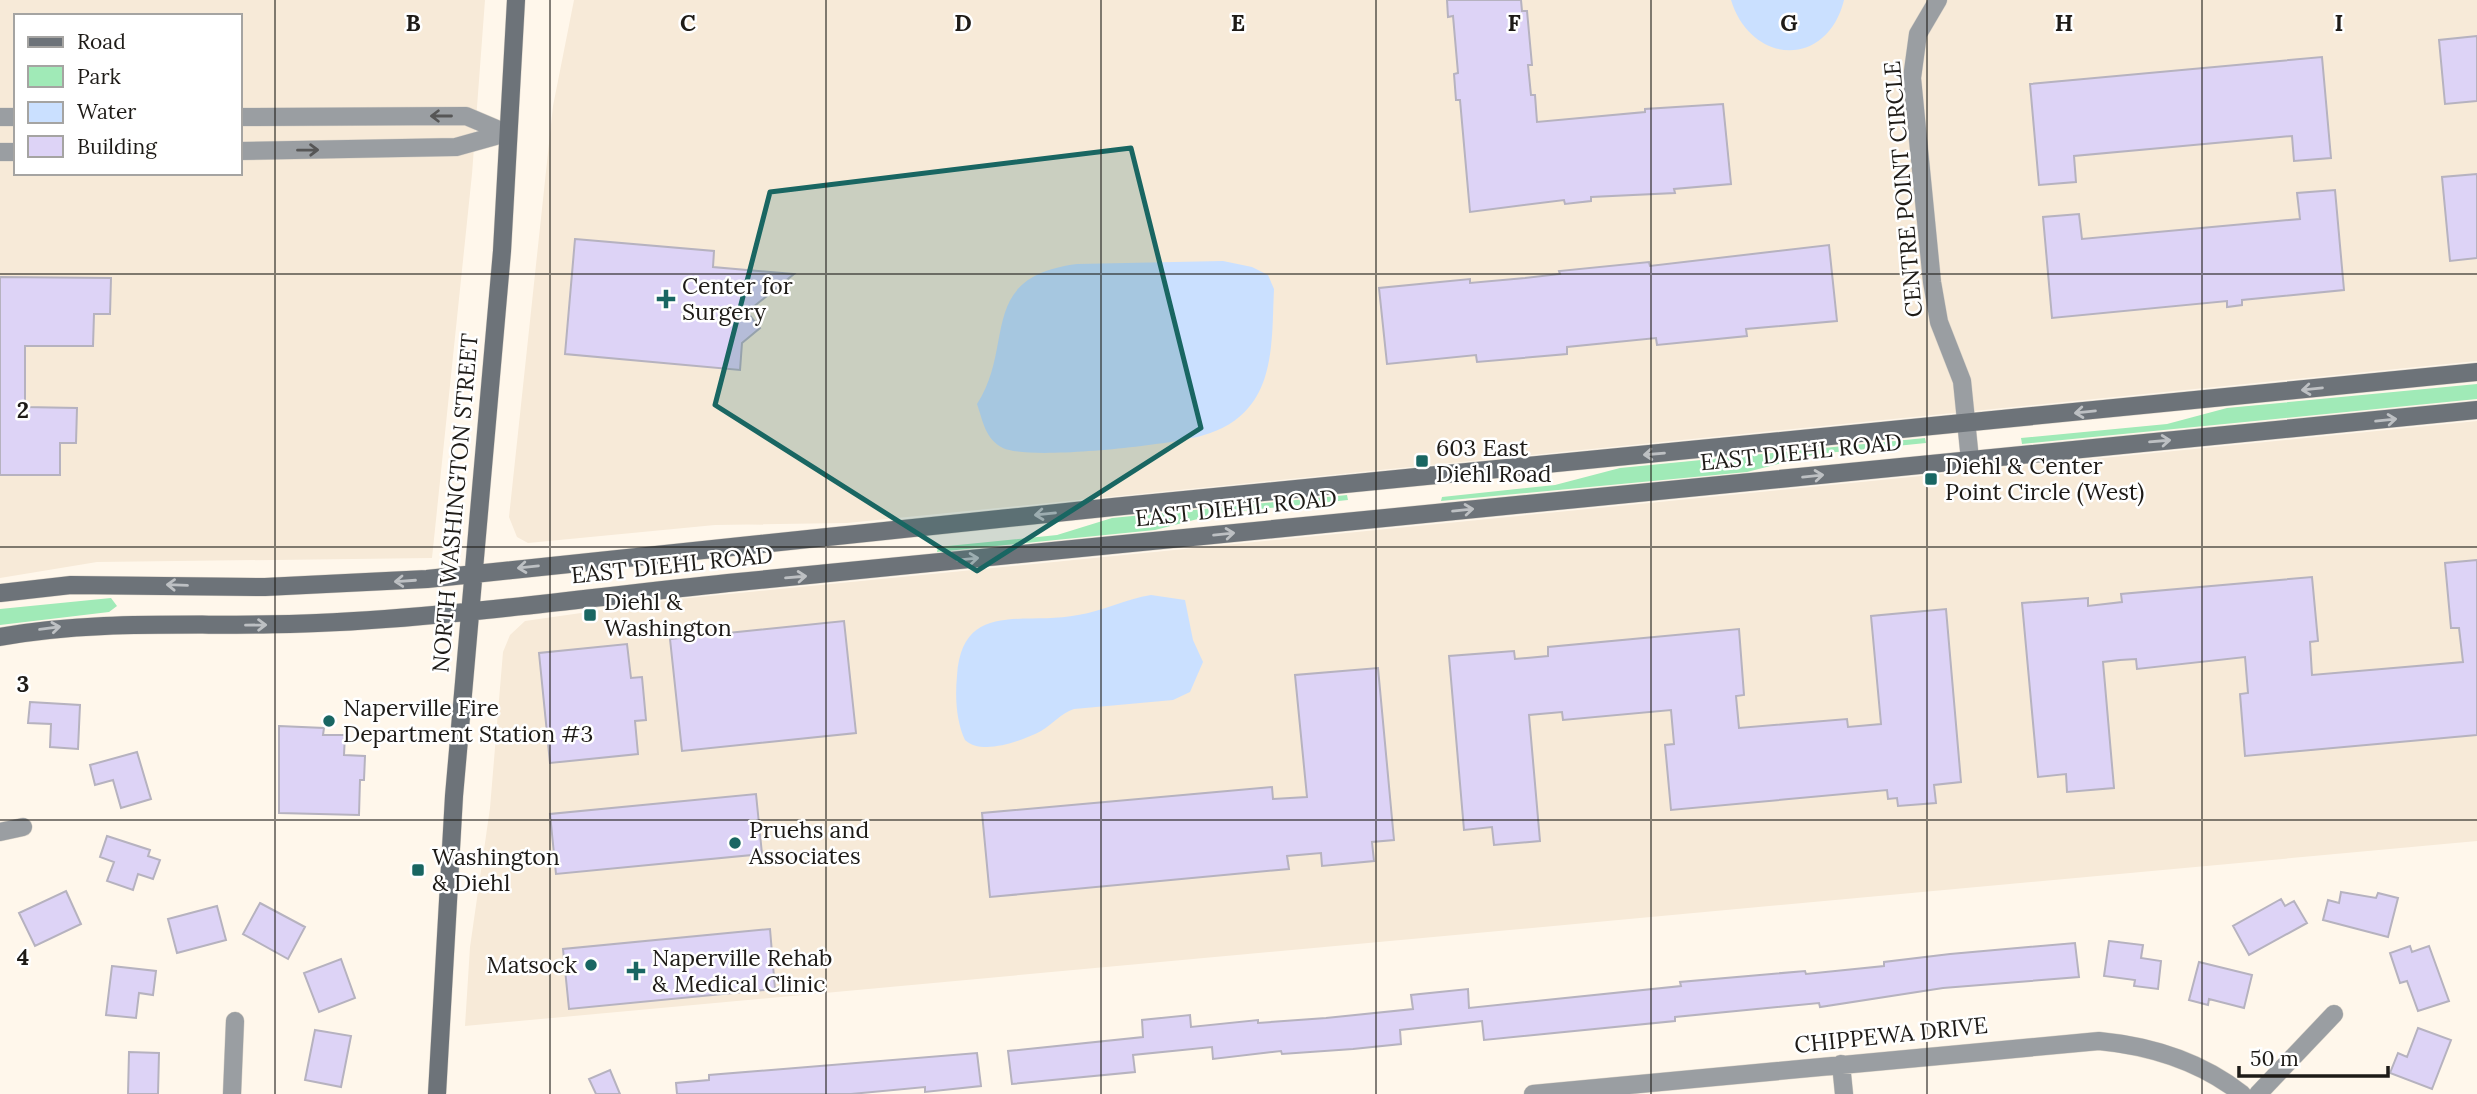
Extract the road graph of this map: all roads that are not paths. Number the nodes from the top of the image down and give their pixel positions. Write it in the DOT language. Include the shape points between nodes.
graph roads {
  1 [pos="516,0"];
  2 [pos="1938,0"];
  3 [pos="242,117"];
  4 [pos="506,133"];
  5 [pos="242,151"];
  6 [pos="2477,372"];
  7 [pos="2477,410"];
  8 [pos="1966,424"];
  9 [pos="1970,460"];
  10 [pos="472,573"];
  11 [pos="0,593"];
  12 [pos="468,613"];
  13 [pos="0,636"];
  14 [pos="23,827"];
  15 [pos="0,832"];
  16 [pos="2334,1014"];
  17 [pos="235,1021"];
  18 [pos="1841,1064"];
  19 [pos="232,1094"];
  20 [pos="437,1094"];
  21 [pos="1533,1094"];
  22 [pos="1844,1094"];
  23 [pos="2242,1094"];
  24 [pos="2258,1094"];
  1 -- 4 [label="street, NORTH WASHINGTON STREET"];
  2 -- 8 [label="street, CENTRE POINT CIRCLE" via="1918,34 1912,78 1932,282 1940,323 1960,373"];
  4 -- 3 [label="street, one-way" via="466,116"];
  5 -- 4 [label="street, one-way" via="456,148"];
  4 -- 10 [label="street, NORTH WASHINGTON STREET" via="502,251"];
  6 -- 8 [label="street, EAST DIEHL ROAD, one-way"];
  9 -- 7 [label="street, EAST DIEHL ROAD, one-way"];
  8 -- 9 [label="street, CENTRE POINT CIRCLE"];
  8 -- 10 [label="street, EAST DIEHL ROAD, one-way"];
  12 -- 9 [label="street, EAST DIEHL ROAD, one-way" via="715,584"];
  10 -- 11 [label="street, EAST DIEHL ROAD, one-way" via="368,583 71,585"];
  10 -- 12 [label="street, NORTH WASHINGTON STREET"];
  13 -- 12 [label="street, EAST DIEHL ROAD, one-way" via="74,626 313,624"];
  12 -- 20 [label="street, NORTH WASHINGTON STREET"];
  14 -- 15 [label="street"];
  16 -- 24 [label="street"];
  17 -- 19 [label="street"];
  18 -- 21 [label="street, CHIPPEWA DRIVE"];
  18 -- 22 [label="street"];
  18 -- 23 [label="street, CHIPPEWA DRIVE" via="2099,1041 2184,1059"];
}
